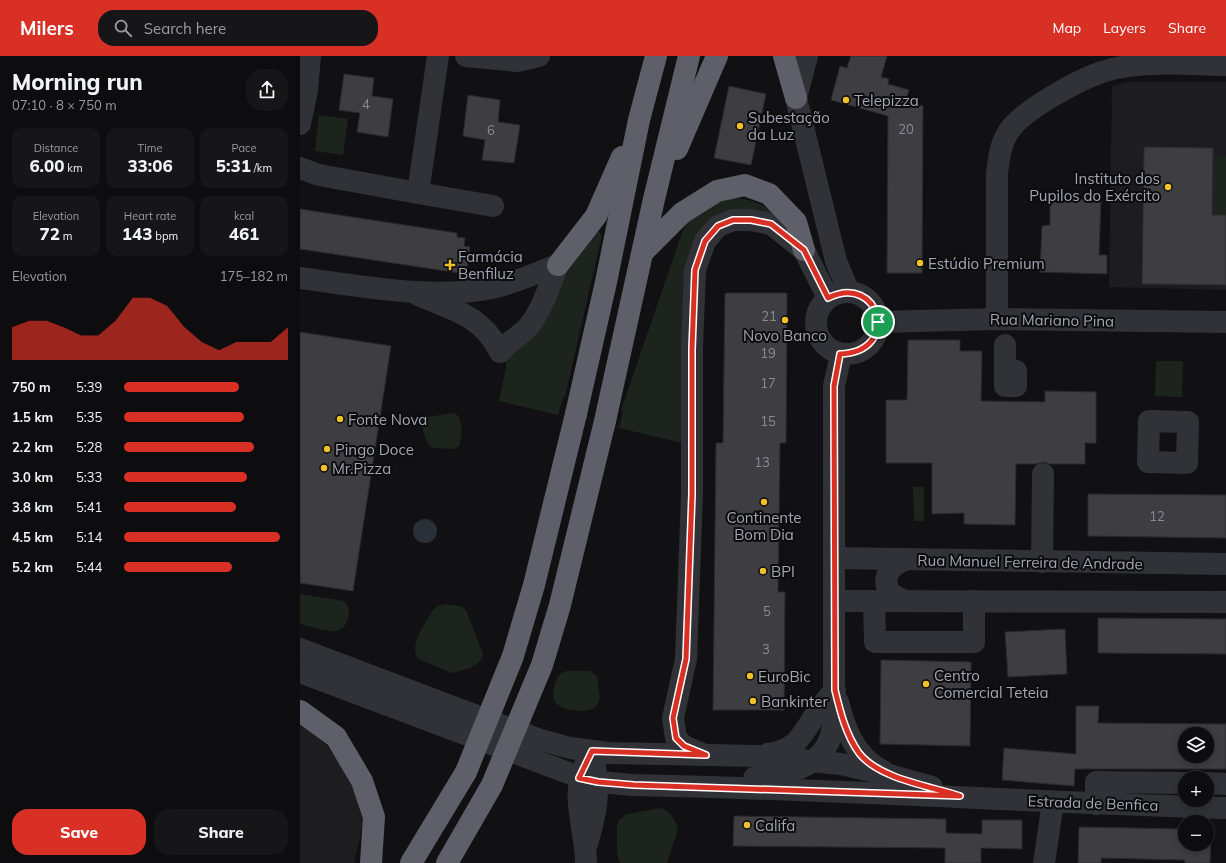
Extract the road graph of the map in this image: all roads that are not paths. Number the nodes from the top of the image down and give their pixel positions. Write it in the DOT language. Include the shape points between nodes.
graph roads {
  1 [pos="310,56"];
  2 [pos="438,56"];
  3 [pos="466,56"];
  4 [pos="539,56"];
  5 [pos="656,56"];
  6 [pos="688,56"];
  7 [pos="717,56"];
  8 [pos="784,56"];
  9 [pos="807,56"];
  10 [pos="1226,65"];
  11 [pos="796,98"];
  12 [pos="639,120"];
  13 [pos="300,124"];
  14 [pos="300,168"];
  15 [pos="418,193"];
  16 [pos="654,199"];
  17 [pos="493,206"];
  18 [pos="804,250"];
  19 [pos="644,251"];
  20 [pos="558,264"];
  21 [pos="300,278"];
  22 [pos="409,292"];
  23 [pos="849,292"];
  24 [pos="828,298"];
  25 [pos="997,319"];
  26 [pos="878,322"];
  27 [pos="1226,322"];
  28 [pos="1005,345"];
  29 [pos="840,354"];
  30 [pos="1005,370"];
  31 [pos="1043,474"];
  32 [pos="834,558"];
  33 [pos="905,560"];
  34 [pos="1042,562"];
  35 [pos="1226,564"];
  36 [pos="834,601"];
  37 [pos="874,601"];
  38 [pos="905,601"];
  39 [pos="974,601"];
  40 [pos="1226,602"];
  41 [pos="300,648"];
  42 [pos="300,672"];
  43 [pos="835,690"];
  44 [pos="300,712"];
  45 [pos="592,751"];
  46 [pos="706,755"];
  47 [pos="758,756"];
  48 [pos="813,760"];
  49 [pos="893,776"];
  50 [pos="588,780"];
  51 [pos="1178,783"];
  52 [pos="1214,783"];
  53 [pos="1226,784"];
  54 [pos="718,787"];
  55 [pos="960,796"];
  56 [pos="1053,802"];
  57 [pos="1096,804"];
  58 [pos="1226,808"];
  59 [pos="586,856"];
  60 [pos="371,863"];
  61 [pos="411,863"];
  62 [pos="447,863"];
  63 [pos="1044,863"];
  1 -- 13 [label="street"];
  2 -- 15 [label="street"];
  3 -- 4 [label="street" via="517,61"];
  5 -- 12 [label="highway"];
  6 -- 16 [label="highway"];
  7 -- 16 [label="highway"];
  8 -- 11 [label="highway"];
  9 -- 11 [label="street"];
  10 -- 25 [label="street" via="1139,64 1120,67 1084,80 1019,120 1010,130 999,154"];
  11 -- 23 [label="street" via="836,261"];
  12 -- 20 [label="highway" via="596,216"];
  12 -- 61 [label="highway, bridge" via="576,414 534,585 513,656 466,772"];
  14 -- 15 [label="street" via="320,175"];
  15 -- 17 [label="street"];
  16 -- 19 [label="highway"];
  18 -- 19 [label="highway" via="796,222 769,194 745,185 717,191 682,213"];
  18 -- 24 [label="street"];
  18 -- 46 [label="street" via="771,224 733,220 718,226 705,241 695,270 686,659 673,718 676,738 684,746"];
  19 -- 62 [label="highway, bridge" via="560,605 542,665 492,785"];
  20 -- 22 [label="street" via="492,288"];
  20 -- 22 [label="street" via="536,317 500,352 493,338 482,326 463,313"];
  21 -- 22 [label="street"];
  23 -- 24 [label="street" via="838,293"];
  23 -- 26 [label="street" via="869,301 876,311"];
  24 -- 29 [label="street" via="819,309 816,322 819,336 828,348"];
  25 -- 26 [label="street, Rua Mariano Pina"];
  25 -- 27 [label="street, Rua Mariano Pina"];
  26 -- 29 [label="street" via="876,336 867,347 855,353"];
  28 -- 30 [label="street"];
  29 -- 32 [label="street" via="834,386"];
  31 -- 34 [label="street"];
  32 -- 33 [label="street, Rua Manuel Ferreira de Andrade"];
  32 -- 36 [label="street"];
  33 -- 34 [label="street, Rua Manuel Ferreira de Andrade"];
  33 -- 38 [label="street" via="890,568 886,576 891,594"];
  34 -- 35 [label="street, Rua Manuel Ferreira de Andrade"];
  36 -- 37 [label="street"];
  36 -- 43 [label="street"];
  37 -- 38 [label="street"];
  37 -- 39 [label="street" via="875,642 974,642"];
  38 -- 39 [label="street"];
  39 -- 40 [label="street"];
  41 -- 45 [label="street, Estrada de Benfica" via="538,739"];
  42 -- 50 [label="street, Estrada de Benfica"];
  43 -- 47 [label="street" via="798,741 788,749"];
  43 -- 48 [label="street" via="834,720 830,739"];
  43 -- 49 [label="street" via="843,720 860,754 875,767"];
  44 -- 60 [label="highway" via="336,737 362,781 374,817"];
  45 -- 46 [label="street, Estrada de Benfica"];
  45 -- 50 [label="street"];
  46 -- 47 [label="street, Estrada de Benfica"];
  47 -- 48 [label="street, Estrada de Benfica"];
  48 -- 49 [label="street, Estrada de Benfica"];
  48 -- 54 [label="street" via="802,768 787,773 749,778"];
  49 -- 55 [label="street, Estrada de Benfica"];
  50 -- 54 [label="street, Estrada de Benfica" via="634,785"];
  50 -- 59 [label="street" via="597,809"];
  51 -- 57 [label="street" via="1096,782"];
  52 -- 53 [label="street"];
  54 -- 55 [label="street, Estrada de Benfica"];
  55 -- 56 [label="street, Estrada de Benfica"];
  56 -- 57 [label="street, Estrada de Benfica"];
  56 -- 63 [label="street"];
  57 -- 58 [label="street, Estrada de Benfica"];
}
